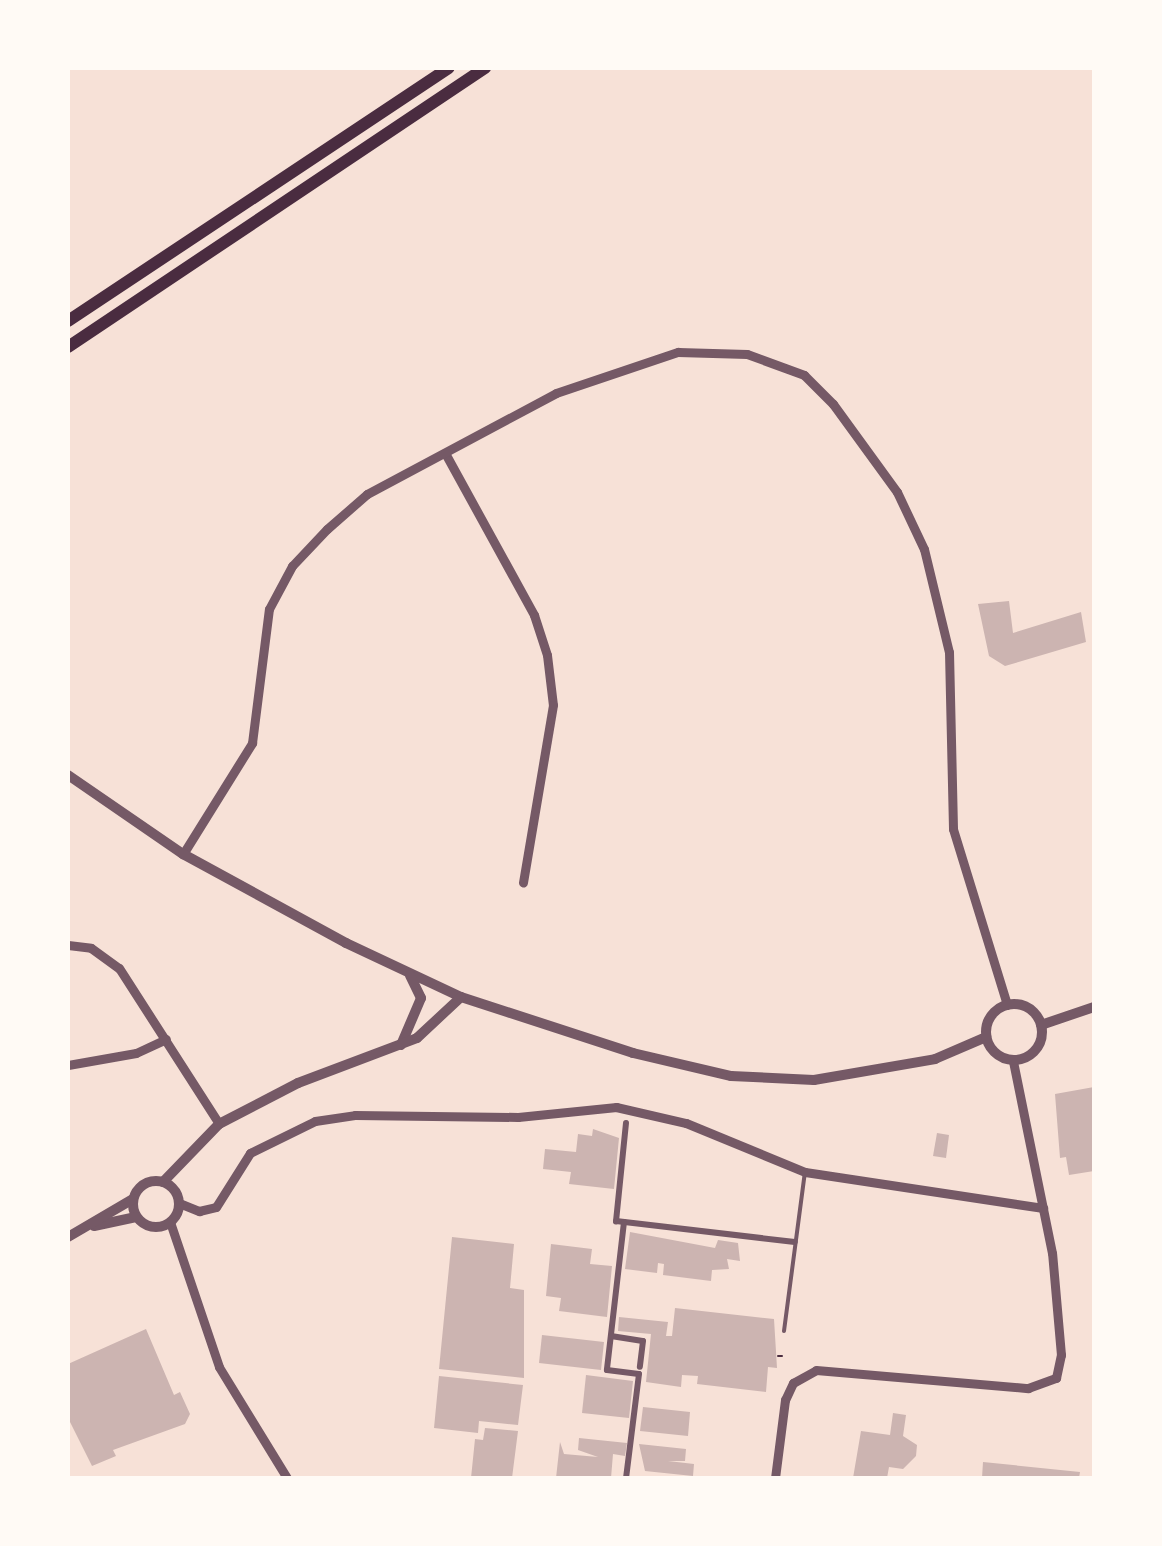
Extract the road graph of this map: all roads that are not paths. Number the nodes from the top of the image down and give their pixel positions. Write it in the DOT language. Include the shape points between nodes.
graph roads {
  1 [pos="449,68"];
  2 [pos="485,68"];
  3 [pos="68,321"];
  4 [pos="68,346"];
  5 [pos="445,453"];
  6 [pos="68,775"];
  7 [pos="183,854"];
  8 [pos="523,882"];
  9 [pos="68,945"];
  10 [pos="410,974"];
  11 [pos="461,997"];
  12 [pos="1008,1005"];
  13 [pos="1094,1007"];
  14 [pos="1041,1025"];
  15 [pos="986,1037"];
  16 [pos="166,1040"];
  17 [pos="400,1046"];
  18 [pos="1013,1061"];
  19 [pos="68,1065"];
  20 [pos="626,1123"];
  21 [pos="220,1124"];
  22 [pos="805,1172"];
  23 [pos="163,1182"];
  24 [pos="133,1199"];
  25 [pos="179,1203"];
  26 [pos="1043,1208"];
  27 [pos="136,1216"];
  28 [pos="170,1222"];
  29 [pos="624,1222"];
  30 [pos="84,1229"];
  31 [pos="68,1237"];
  32 [pos="795,1242"];
  33 [pos="784,1331"];
  34 [pos="611,1336"];
  35 [pos="640,1367"];
  36 [pos="287,1478"];
  37 [pos="626,1478"];
  38 [pos="775,1478"];
  1 -- 3 [label="main road"];
  2 -- 4 [label="main road"];
  5 -- 7 [label="street" via="367,494 292,566 270,609 252,744"];
  5 -- 8 [label="street" via="534,615 547,655 553,705"];
  5 -- 12 [label="street" via="556,394 678,352 747,354 815,385 897,492 924,548 948,652 954,830"];
  6 -- 7 [label="street"];
  7 -- 10 [label="street"];
  9 -- 16 [label="street" via="90,948 118,968"];
  10 -- 11 [label="street"];
  10 -- 17 [label="street" via="421,998"];
  11 -- 15 [label="street" via="682,1066 786,1081 904,1066"];
  11 -- 17 [label="street"];
  12 -- 14 [label="street" via="1032,1010"];
  12 -- 15 [label="street" via="993,1013"];
  13 -- 14 [label="street"];
  14 -- 18 [label="street" via="1036,1050"];
  15 -- 18 [label="street" via="995,1054"];
  16 -- 19 [label="street" via="136,1053"];
  16 -- 21 [label="street"];
  17 -- 21 [label="street" via="298,1083"];
  18 -- 26 [label="street"];
  20 -- 29 [label="street" via="616,1221"];
  21 -- 23 [label="street"];
  22 -- 25 [label="street" via="686,1123 616,1108 518,1117 355,1115 315,1122 262,1144 241,1162 216,1206 199,1211"];
  22 -- 26 [label="street"];
  22 -- 32 [label="lane"];
  23 -- 24 [label="street" via="140,1187"];
  23 -- 25 [label="street"];
  24 -- 27 [label="street"];
  24 -- 30 [label="street"];
  25 -- 28 [label="street"];
  26 -- 38 [label="street" via="1057,1297 1056,1378 1028,1388 816,1370 794,1384 785,1400"];
  27 -- 28 [label="street" via="150,1226"];
  27 -- 30 [label="street"];
  28 -- 36 [label="street" via="219,1366"];
  29 -- 32 [label="street"];
  29 -- 34 [label="street"];
  30 -- 31 [label="street"];
  32 -- 33 [label="lane"];
  34 -- 35 [label="street" via="643,1341"];
  34 -- 37 [label="street" via="606,1370 639,1374"];
}
